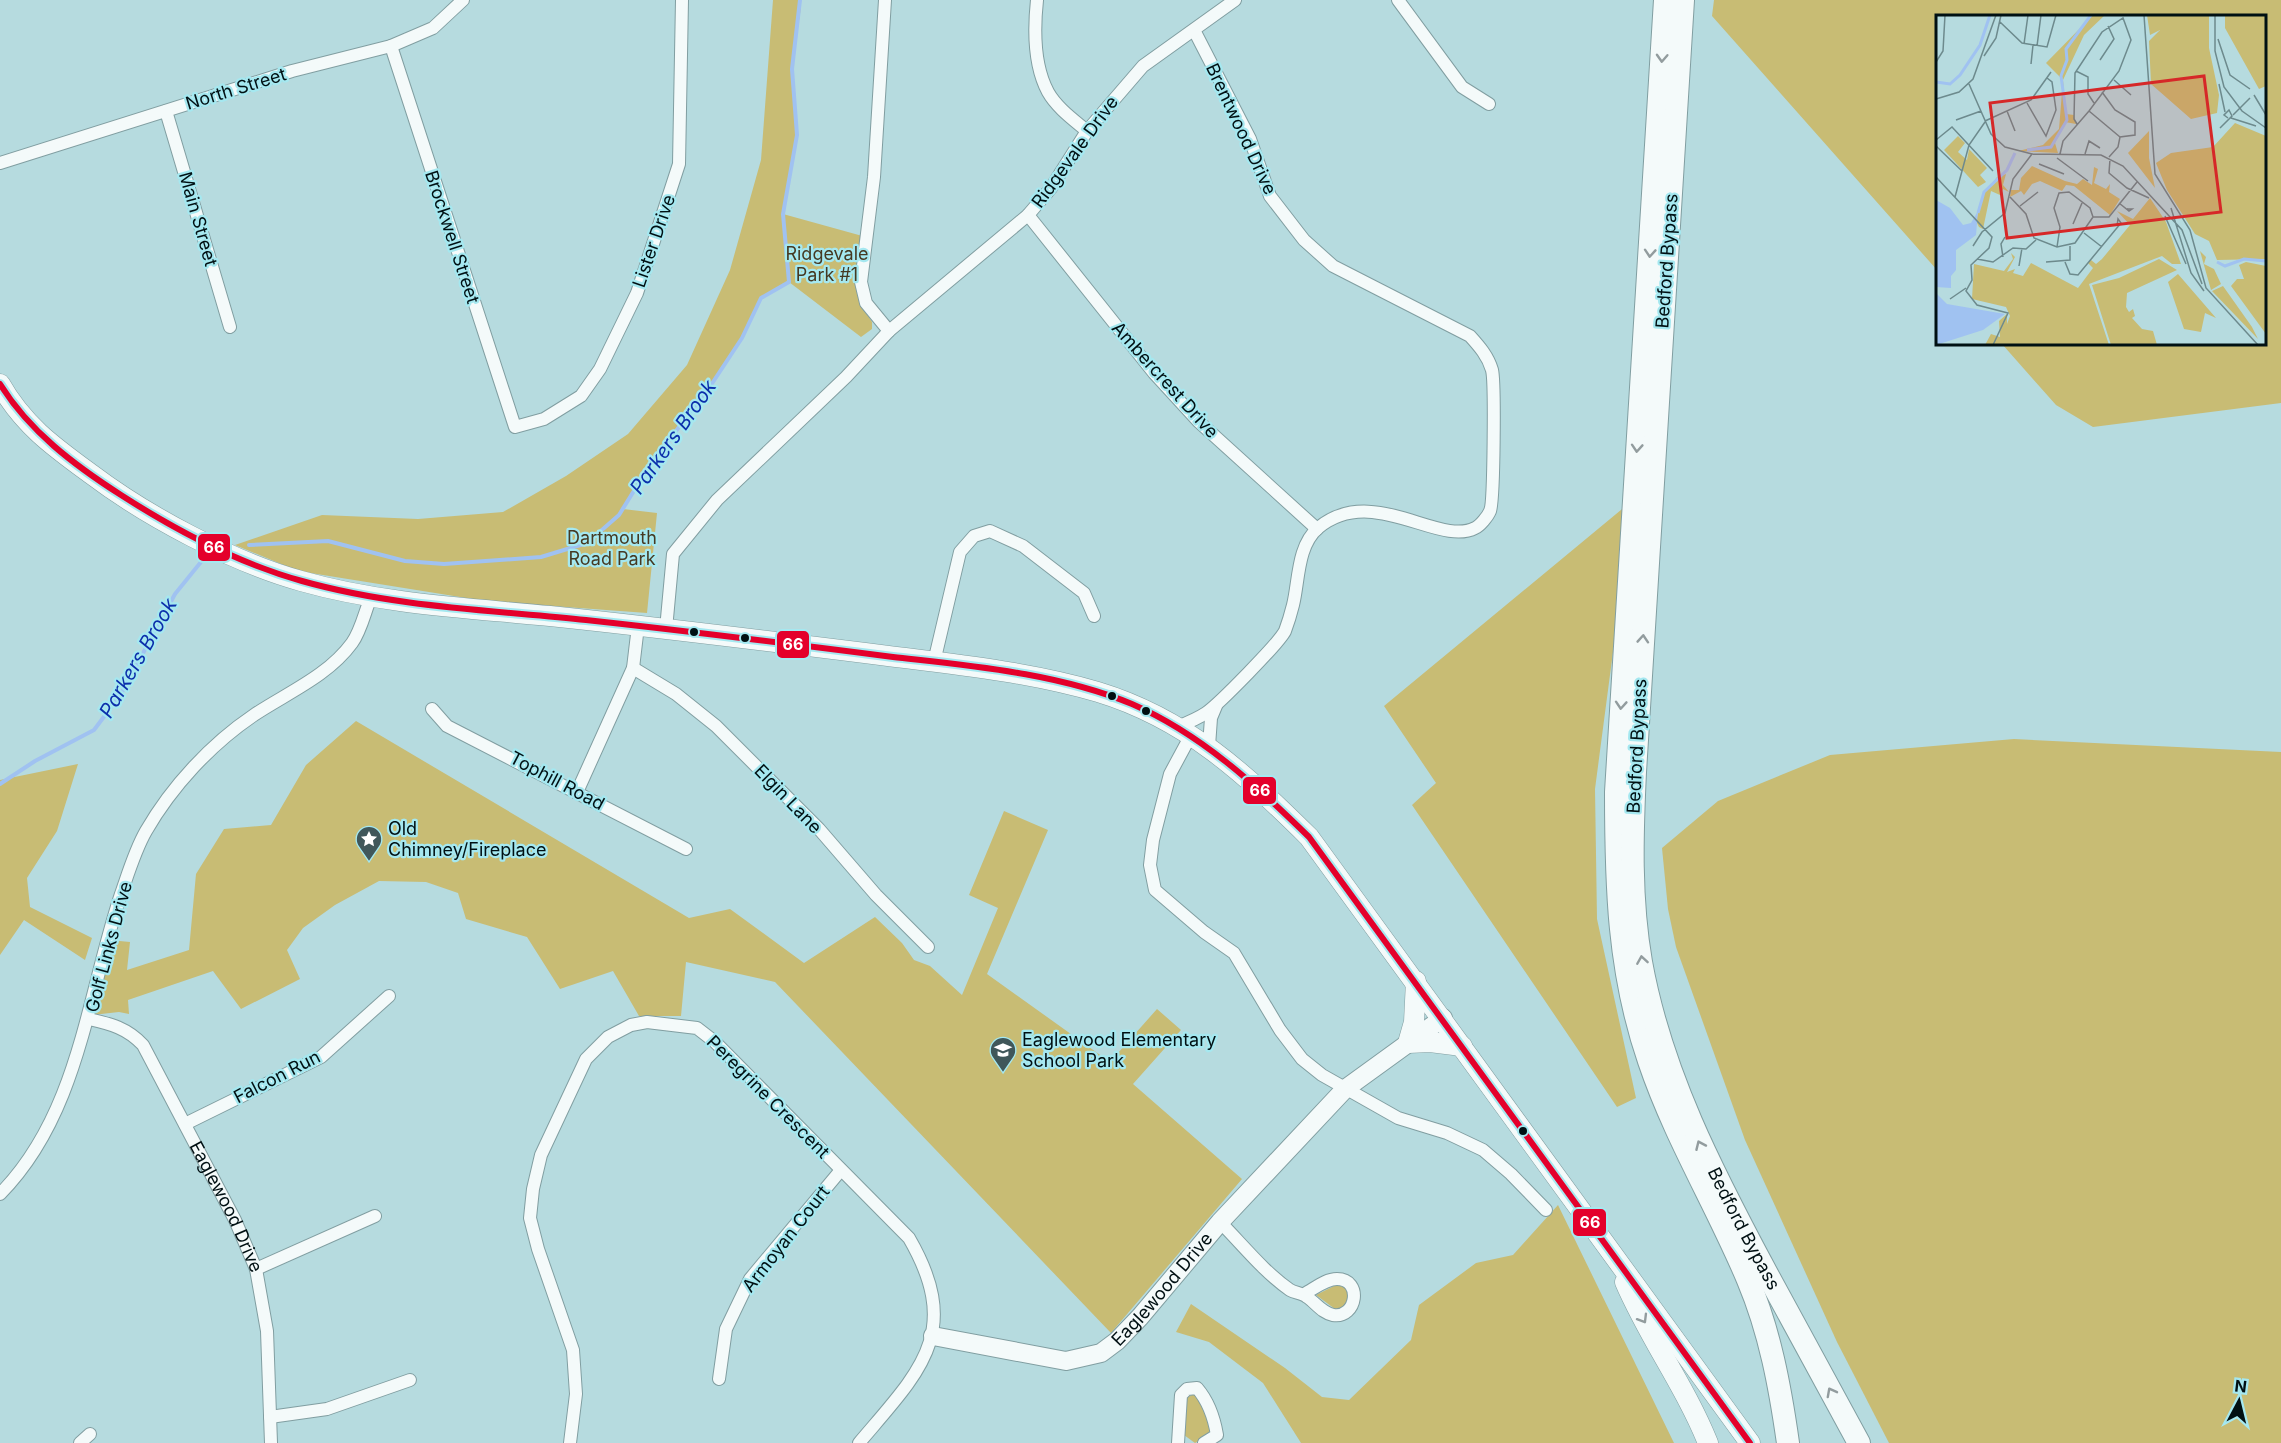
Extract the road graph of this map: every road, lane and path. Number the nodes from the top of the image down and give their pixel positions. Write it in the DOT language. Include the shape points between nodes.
graph roads {
  1 [pos="463,0"];
  2 [pos="682,0"];
  3 [pos="885,0"];
  4 [pos="1037,0"];
  5 [pos="1235,0"];
  6 [pos="1398,0"];
  7 [pos="1665,0"];
  8 [pos="1683,0"];
  9 [pos="1194,30"];
  10 [pos="391,46"];
  11 [pos="1489,104"];
  12 [pos="166,111"];
  13 [pos="1087,131"];
  14 [pos="0,163"];
  15 [pos="1028,216"];
  16 [pos="230,327"];
  17 [pos="889,331"];
  18 [pos="0,384"];
  19 [pos="515,427"];
  20 [pos="1317,529"];
  21 [pos="371,597"];
  22 [pos="1094,616"];
  23 [pos="638,626"];
  24 [pos="666,629"];
  25 [pos="934,662"];
  26 [pos="633,668"];
  27 [pos="1216,705"];
  28 [pos="432,709"];
  29 [pos="1184,731"];
  30 [pos="1209,746"];
  31 [pos="577,792"];
  32 [pos="686,849"];
  33 [pos="928,947"];
  34 [pos="1416,981"];
  35 [pos="389,996"];
  36 [pos="1443,1018"];
  37 [pos="89,1019"];
  38 [pos="1408,1043"];
  39 [pos="1462,1046"];
  40 [pos="1345,1089"];
  41 [pos="185,1124"];
  42 [pos="841,1170"];
  43 [pos="0,1194"];
  44 [pos="1546,1210"];
  45 [pos="375,1216"];
  46 [pos="1220,1222"];
  47 [pos="1619,1265"];
  48 [pos="256,1269"];
  49 [pos="1304,1294"];
  50 [pos="933,1336"];
  51 [pos="719,1379"];
  52 [pos="410,1380"];
  53 [pos="270,1417"];
  54 [pos="271,1443"];
  55 [pos="570,1443"];
  56 [pos="859,1443"];
  57 [pos="1178,1443"];
  58 [pos="1204,1443"];
  59 [pos="1708,1443"];
  60 [pos="1750,1443"];
  61 [pos="1788,1443"];
  62 [pos="1859,1443"];
  1 -- 10 [label="street, North Street" via="433,28"];
  2 -- 19 [label="street, Lister Drive" via="679,164 637,293 600,369 581,396 544,419"];
  3 -- 17 [label="street" via="874,177 861,282 866,303"];
  4 -- 13 [label="street" via="1040,70 1048,92"];
  5 -- 9 [label="street, Ridgevale Drive"];
  6 -- 11 [label="street" via="1462,87"];
  7 -- 61 [label="highway, Bedford Bypass, one-way" via="1616,792 1616,894 1624,965 1648,1059 1671,1120 1749,1281 1778,1376"];
  62 -- 8 [label="highway, Bedford Bypass, one-way" via="1710,1167 1673,1075 1641,962 1633,873 1635,772"];
  9 -- 13 [label="street, Ridgevale Drive" via="1143,66"];
  9 -- 20 [label="street, Brentwood Drive" via="1250,139 1270,196 1304,240 1333,267 1470,336 1492,370 1491,510 1477,528 1461,532 1393,515 1359,512 1335,518"];
  10 -- 12 [label="street, North Street" via="292,71"];
  10 -- 19 [label="street, Brockwell Street"];
  12 -- 14 [label="street, North Street"];
  12 -- 16 [label="street, Main Street"];
  13 -- 15 [label="street, Ridgevale Drive"];
  15 -- 17 [label="street, Ridgevale Drive"];
  15 -- 20 [label="street, Ambercrest Drive" via="1154,373 1191,413"];
  17 -- 24 [label="street, Ridgevale Drive" via="688,533 673,554"];
  18 -- 21 [label="main road" via="38,435 131,501 256,566"];
  20 -- 27 [label="street" via="1302,559 1284,633"];
  21 -- 23 [label="main road"];
  21 -- 37 [label="street, Golf Links Drive" via="353,641 336,661 252,716 209,751 181,780 146,832 110,929"];
  22 -- 25 [label="street" via="1084,593 1023,546 990,531 974,536 960,552"];
  23 -- 24 [label="main road"];
  23 -- 26 [label="street"];
  24 -- 25 [label="main road"];
  25 -- 29 [label="main road" via="1032,676 1101,693"];
  26 -- 31 [label="street"];
  26 -- 33 [label="street, Elgin Lane" via="676,694 716,726"];
  27 -- 29 [label="street"];
  27 -- 30 [label="street"];
  28 -- 31 [label="street, Tophill Road" via="447,726"];
  29 -- 30 [label="main road"];
  29 -- 40 [label="street" via="1153,840 1150,865 1155,890 1234,952 1280,1030 1302,1059"];
  30 -- 34 [label="main road" via="1309,837"];
  31 -- 32 [label="street, Tophill Road"];
  34 -- 36 [label="main road"];
  34 -- 38 [label="main road" via="1414,1022"];
  35 -- 41 [label="street, Falcon Run" via="321,1057"];
  36 -- 38 [label="street, Eaglewood Drive"];
  36 -- 39 [label="main road"];
  37 -- 41 [label="street, Eaglewood Drive" via="132,1033"];
  37 -- 43 [label="street, Golf Links Drive" via="73,1068 39,1145"];
  38 -- 39 [label="main road"];
  38 -- 40 [label="street, Eaglewood Drive"];
  39 -- 47 [label="main road"];
  40 -- 44 [label="street" via="1398,1118 1447,1133 1483,1150"];
  40 -- 46 [label="street, Eaglewood Drive"];
  41 -- 48 [label="street, Eaglewood Drive"];
  42 -- 50 [label="street, Peregrine Crescent" via="909,1238 922,1260 933,1298"];
  42 -- 51 [label="street, Armoyan Court" via="750,1279 726,1329"];
  42 -- 55 [label="street, Peregrine Crescent" via="716,1042 697,1028 647,1022 630,1025 600,1044 586,1059 541,1155 530,1218 573,1350 576,1394"];
  45 -- 48 [label="street"];
  46 -- 49 [label="street" via="1271,1273 1292,1291"];
  46 -- 50 [label="street, Eaglewood Drive" via="1140,1317 1101,1353 1066,1362"];
  47 -- 59 [label="main road, one-way" via="1636,1309 1674,1372"];
  47 -- 60 [label="main road" via="1650,1302"];
  48 -- 53 [label="street, Eaglewood Drive" via="267,1331"];
  50 -- 56 [label="street" via="921,1367"];
  52 -- 53 [label="street" via="327,1409"];
  53 -- 54 [label="street, Eaglewood Drive"];
  57 -- 58 [label="street" via="1181,1395 1187,1389 1197,1388 1214,1418 1217,1435"];
}
